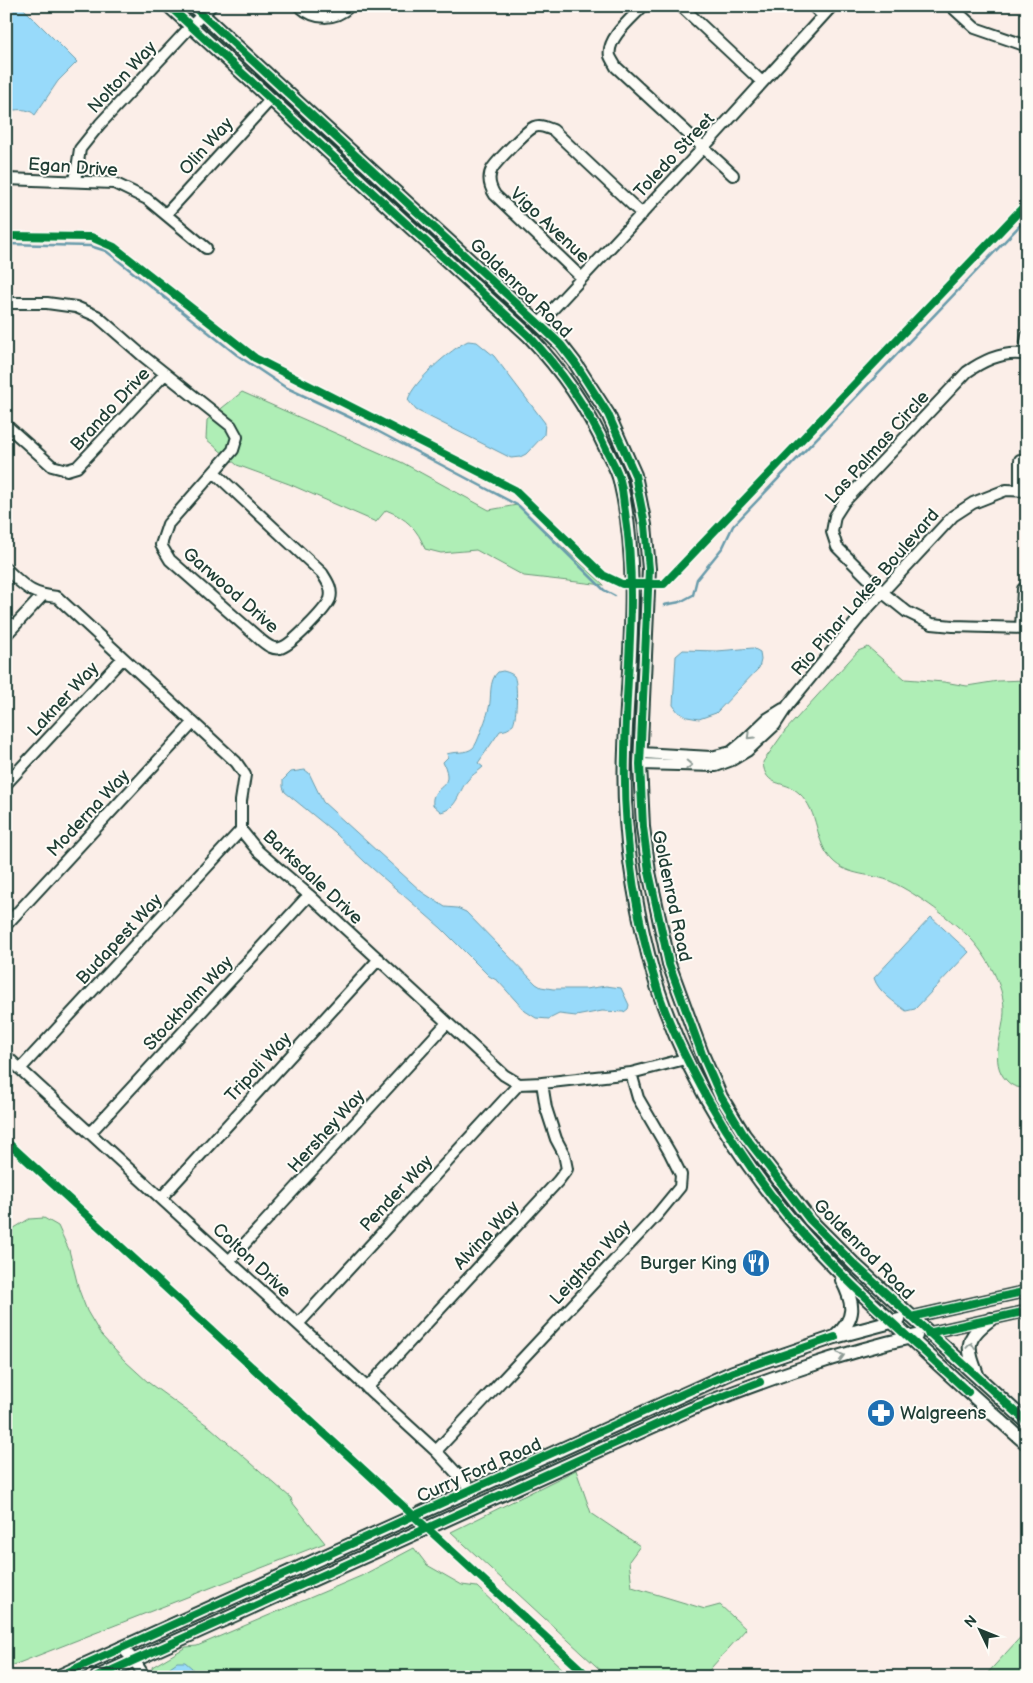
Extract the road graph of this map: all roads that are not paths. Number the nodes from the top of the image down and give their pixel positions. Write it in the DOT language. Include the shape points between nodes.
graph roads {
  1 [pos="168,6"];
  2 [pos="299,6"];
  3 [pos="350,6"];
  4 [pos="643,6"];
  5 [pos="681,6"];
  6 [pos="813,6"];
  7 [pos="832,6"];
  8 [pos="951,6"];
  9 [pos="202,9"];
  10 [pos="823,16"];
  11 [pos="190,26"];
  12 [pos="1027,46"];
  13 [pos="762,82"];
  14 [pos="270,99"];
  15 [pos="703,148"];
  16 [pos="734,175"];
  17 [pos="6,179"];
  18 [pos="75,180"];
  19 [pos="365,186"];
  20 [pos="415,209"];
  21 [pos="166,214"];
  22 [pos="642,214"];
  23 [pos="206,248"];
  24 [pos="582,278"];
  25 [pos="6,303"];
  26 [pos="539,324"];
  27 [pos="1027,336"];
  28 [pos="1025,355"];
  29 [pos="165,374"];
  30 [pos="6,425"];
  31 [pos="1020,460"];
  32 [pos="613,464"];
  33 [pos="214,472"];
  34 [pos="1024,491"];
  35 [pos="641,504"];
  36 [pos="6,569"];
  37 [pos="1023,589"];
  38 [pos="882,592"];
  39 [pos="43,595"];
  40 [pos="1024,628"];
  41 [pos="6,635"];
  42 [pos="123,658"];
  43 [pos="627,716"];
  44 [pos="193,723"];
  45 [pos="624,752"];
  46 [pos="641,758"];
  47 [pos="6,784"];
  48 [pos="641,799"];
  49 [pos="241,830"];
  50 [pos="309,895"];
  51 [pos="6,925"];
  52 [pos="379,959"];
  53 [pos="661,999"];
  54 [pos="447,1023"];
  55 [pos="694,1035"];
  56 [pos="6,1056"];
  57 [pos="685,1059"];
  58 [pos="20,1069"];
  59 [pos="631,1073"];
  60 [pos="542,1083"];
  61 [pos="519,1084"];
  62 [pos="722,1097"];
  63 [pos="90,1133"];
  64 [pos="160,1198"];
  65 [pos="229,1261"];
  66 [pos="838,1270"];
  67 [pos="1027,1291"];
  68 [pos="1027,1311"];
  69 [pos="912,1317"];
  70 [pos="991,1319"];
  71 [pos="892,1322"];
  72 [pos="298,1324"];
  73 [pos="928,1333"];
  74 [pos="835,1337"];
  75 [pos="910,1337"];
  76 [pos="979,1379"];
  77 [pos="367,1388"];
  78 [pos="629,1418"];
  79 [pos="1027,1422"];
  80 [pos="1004,1424"];
  81 [pos="1027,1437"];
  82 [pos="1027,1444"];
  83 [pos="436,1451"];
  84 [pos="472,1490"];
  85 [pos="489,1500"];
  86 [pos="307,1582"];
  87 [pos="121,1648"];
  88 [pos="106,1654"];
  89 [pos="134,1660"];
  90 [pos="111,1674"];
  91 [pos="57,1677"];
  92 [pos="97,1677"];
  93 [pos="145,1677"];
  1 -- 11 [label="main road, Goldenrod Road"];
  2 -- 3 [label="street" via="307,14 323,18 336,16"];
  4 -- 15 [label="street" via="614,38 610,56 616,67"];
  5 -- 13 [label="street"];
  6 -- 10 [label="street"];
  7 -- 10 [label="street, Toledo Street"];
  8 -- 12 [label="street" via="975,28"];
  9 -- 11 [label="street, Nolton Way"];
  9 -- 20 [label="main road, Goldenrod Road"];
  10 -- 13 [label="street, Toledo Street"];
  11 -- 14 [label="main road, Goldenrod Road"];
  11 -- 18 [label="street, Nolton Way" via="80,149"];
  13 -- 15 [label="street, Toledo Street"];
  14 -- 19 [label="main road, Goldenrod Road"];
  14 -- 21 [label="street, Olin Way"];
  15 -- 16 [label="street"];
  15 -- 22 [label="street, Toledo Street"];
  17 -- 18 [label="street, Egan Drive"];
  18 -- 21 [label="street, Egan Drive" via="114,183 148,199"];
  19 -- 20 [label="main road" via="382,188 404,208"];
  19 -- 32 [label="main road, Goldenrod Road" via="545,353 567,379 596,426"];
  20 -- 26 [label="main road, Goldenrod Road"];
  21 -- 23 [label="street, Egan Drive"];
  22 -- 24 [label="street, Toledo Street"];
  22 -- 24 [label="street, Vigo Avenue" via="553,130 542,126 526,133 492,168 490,188 495,195"];
  24 -- 26 [label="street, Toledo Street"];
  25 -- 29 [label="street, Garwood Drive" via="76,307 96,316"];
  26 -- 35 [label="main road, Goldenrod Road" via="575,363 608,414 635,476"];
  27 -- 28 [label="street"];
  28 -- 38 [label="street, Las Palmas Circle" via="991,358 967,372 844,502 835,516 832,532 837,547"];
  29 -- 30 [label="street, Brando Drive" via="77,467 67,470 52,466"];
  29 -- 33 [label="street, Garwood Drive" via="235,432 233,450"];
  31 -- 34 [label="street"];
  32 -- 35 [label="main road" via="620,464"];
  32 -- 43 [label="main road, Goldenrod Road" via="619,478 628,529 632,572"];
  33 -- 33 [label="street, Garwood Drive" via="322,573 329,584 330,597 326,606 291,642 280,648 270,648 262,642 170,560 161,545 168,524"];
  34 -- 38 [label="street, Rio Pinar Lakes Boulevard" via="1006,490 973,503 953,516"];
  35 -- 46 [label="main road, Goldenrod Road" via="649,568"];
  36 -- 39 [label="street, Barksdale Drive" via="31,592"];
  37 -- 40 [label="street"];
  38 -- 40 [label="street, Las Palmas Circle" via="907,612 932,624"];
  38 -- 46 [label="street, Rio Pinar Lakes Boulevard" via="775,725 747,751 716,766"];
  39 -- 41 [label="street"];
  39 -- 42 [label="street, Barksdale Drive" via="57,597"];
  42 -- 44 [label="street, Barksdale Drive"];
  42 -- 47 [label="street, Lakner Way"];
  43 -- 45 [label="main road, Goldenrod Road"];
  43 -- 46 [label="main road" via="631,725 631,747"];
  44 -- 49 [label="street, Barksdale Drive" via="236,762 245,775"];
  44 -- 51 [label="street, Moderna Way"];
  45 -- 48 [label="main road"];
  45 -- 53 [label="main road, Goldenrod Road" via="627,845 642,929"];
  46 -- 48 [label="main road, Goldenrod Road"];
  48 -- 55 [label="main road, Goldenrod Road" via="642,828 653,892 670,964"];
  49 -- 50 [label="street, Barksdale Drive" via="258,851"];
  49 -- 58 [label="street, Budapest Way"];
  50 -- 52 [label="street, Barksdale Drive"];
  50 -- 63 [label="street, Stockholm Way"];
  52 -- 54 [label="street, Barksdale Drive"];
  52 -- 64 [label="street, Tripoli Way"];
  53 -- 55 [label="main road" via="680,1029 685,1034"];
  53 -- 57 [label="main road, Goldenrod Road"];
  54 -- 61 [label="street, Barksdale Drive" via="504,1075"];
  54 -- 65 [label="street, Hershey Way"];
  55 -- 62 [label="main road, Goldenrod Road"];
  56 -- 58 [label="street, Colton Drive"];
  57 -- 59 [label="street"];
  57 -- 62 [label="main road" via="697,1063"];
  57 -- 66 [label="main road, Goldenrod Road" via="753,1172 787,1216"];
  58 -- 63 [label="street, Colton Drive"];
  59 -- 60 [label="street"];
  59 -- 83 [label="street, Leighton Way" via="638,1098 681,1175 680,1187"];
  60 -- 61 [label="street"];
  60 -- 77 [label="street, Alvina Way" via="546,1108 567,1169"];
  61 -- 72 [label="street, Pender Way"];
  62 -- 69 [label="main road, Goldenrod Road" via="751,1145 810,1220"];
  63 -- 64 [label="street, Colton Drive"];
  64 -- 65 [label="street, Colton Drive"];
  65 -- 72 [label="street, Colton Drive"];
  66 -- 71 [label="main road, Goldenrod Road"];
  66 -- 74 [label="main road" via="851,1296 852,1309 850,1319"];
  67 -- 69 [label="street, Curry Ford Road"];
  68 -- 70 [label="street, Curry Ford Road"];
  69 -- 71 [label="main road, Curry Ford Road"];
  69 -- 73 [label="main road, Goldenrod Road"];
  70 -- 73 [label="street, Curry Ford Road"];
  76 -- 70 [label="main road, one-way" via="969,1348 972,1335"];
  71 -- 74 [label="main road, Curry Ford Road"];
  71 -- 75 [label="main road, Goldenrod Road"];
  72 -- 77 [label="street, Colton Drive"];
  73 -- 75 [label="main road, Curry Ford Road"];
  73 -- 76 [label="main road, Goldenrod Road"];
  74 -- 78 [label="main road, Curry Ford Road" via="733,1372"];
  75 -- 80 [label="main road, Goldenrod Road"];
  85 -- 75 [label="main road, Curry Ford Road, one-way" via="691,1409 836,1358"];
  76 -- 79 [label="main road, Goldenrod Road"];
  77 -- 83 [label="street, Colton Drive"];
  78 -- 84 [label="main road, Curry Ford Road"];
  78 -- 85 [label="main road" via="615,1431 492,1488"];
  80 -- 81 [label="main road"];
  80 -- 82 [label="main road, Goldenrod Road"];
  83 -- 84 [label="street, Colton Drive"];
  84 -- 86 [label="main road" via="459,1506 321,1569"];
  84 -- 87 [label="main road, Curry Ford Road"];
  85 -- 86 [label="main road, Curry Ford Road"];
  86 -- 89 [label="main road, Curry Ford Road"];
  87 -- 88 [label="main road, Curry Ford Road"];
  87 -- 89 [label="street"];
  88 -- 90 [label="street"];
  88 -- 91 [label="main road, Curry Ford Road"];
  89 -- 90 [label="main road, Curry Ford Road"];
  89 -- 93 [label="street"];
  90 -- 92 [label="main road, Curry Ford Road"];
}
